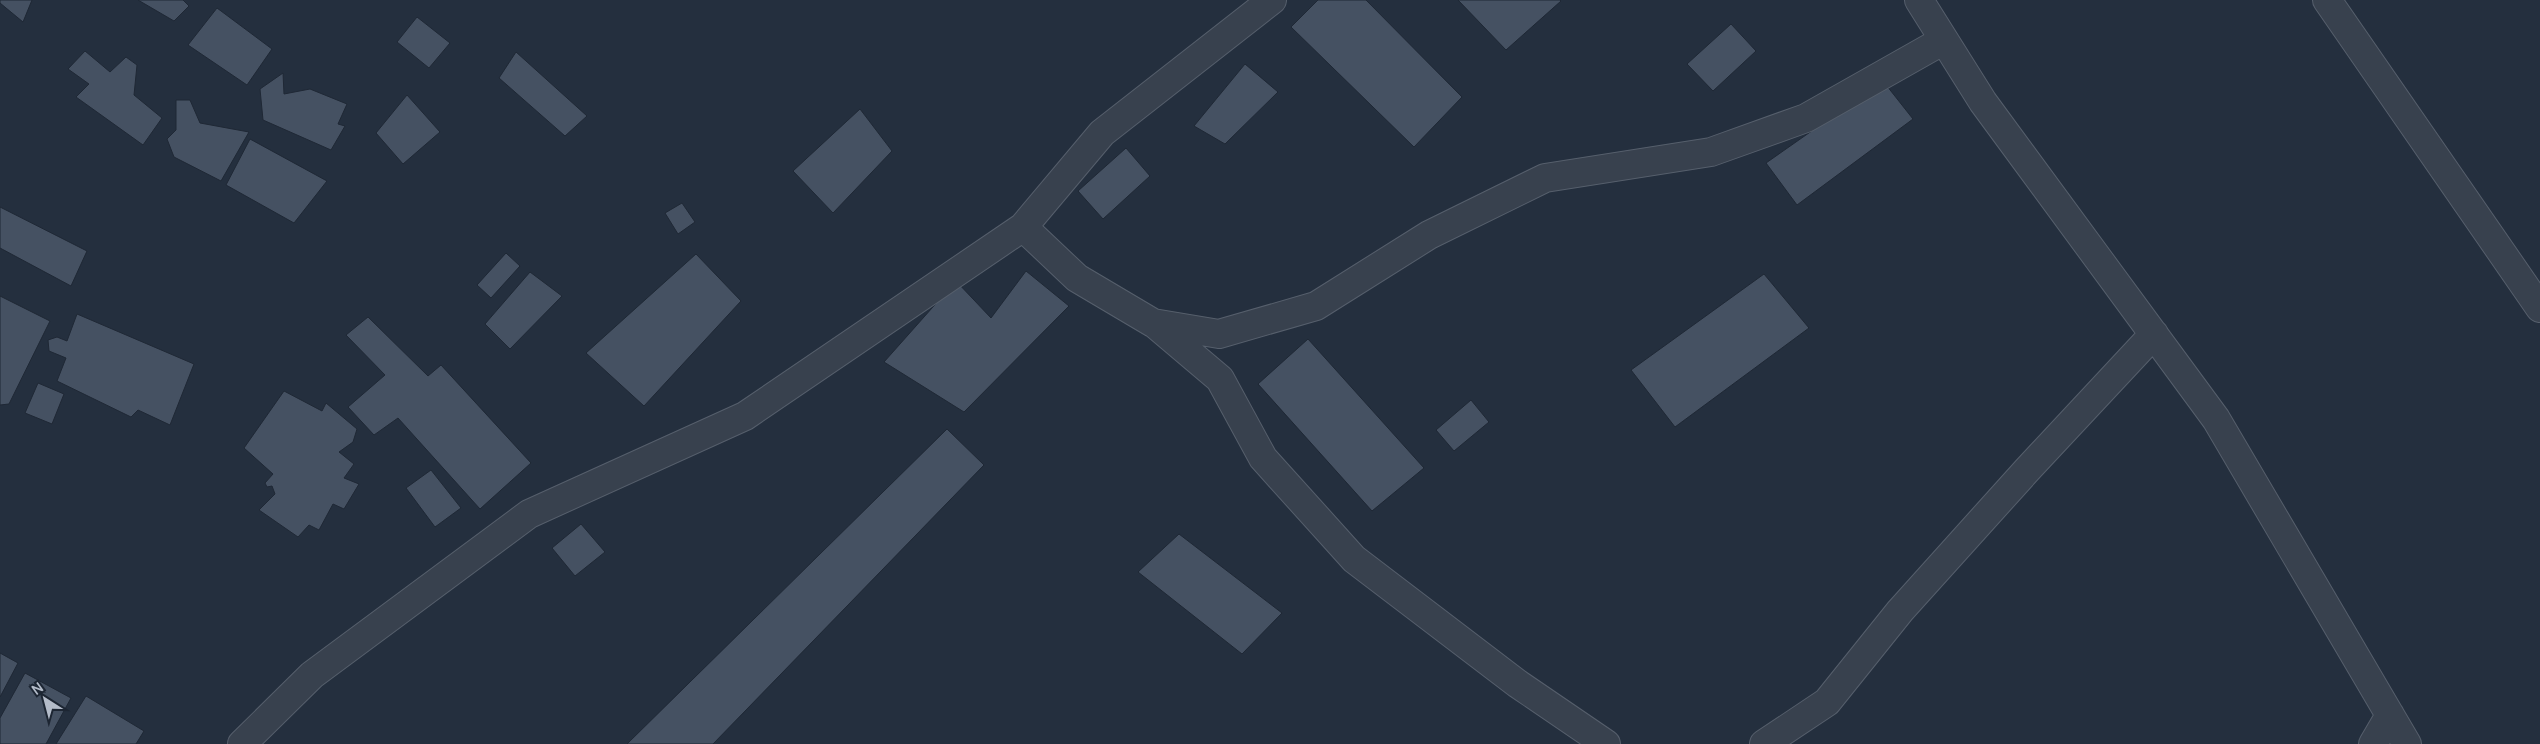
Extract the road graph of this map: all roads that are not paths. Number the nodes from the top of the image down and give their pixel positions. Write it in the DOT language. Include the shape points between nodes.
graph roads {
  1 [pos="1272,0"];
  2 [pos="1918,0"];
  3 [pos="2327,0"];
  4 [pos="1944,40"];
  5 [pos="1023,227"];
  6 [pos="2540,308"];
  7 [pos="1153,323"];
  8 [pos="2154,334"];
  9 [pos="2390,715"];
  10 [pos="242,744"];
  11 [pos="1606,744"];
  12 [pos="1764,744"];
  13 [pos="2373,744"];
  14 [pos="2407,744"];
  1 -- 5 [label="street" via="1102,133"];
  2 -- 4 [label="street"];
  3 -- 6 [label="street"];
  4 -- 7 [label="street" via="1806,118 1711,152 1545,178 1429,235 1316,306 1219,334"];
  4 -- 8 [label="street" via="1983,102"];
  5 -- 7 [label="street" via="1077,278"];
  5 -- 10 [label="street" via="745,416 529,514 312,675"];
  7 -- 11 [label="street" via="1220,379 1263,458 1354,559 1518,684"];
  8 -- 9 [label="street" via="2216,419"];
  8 -- 12 [label="street" via="1900,611 1827,702"];
  9 -- 13 [label="street"];
  9 -- 14 [label="street"];
}
